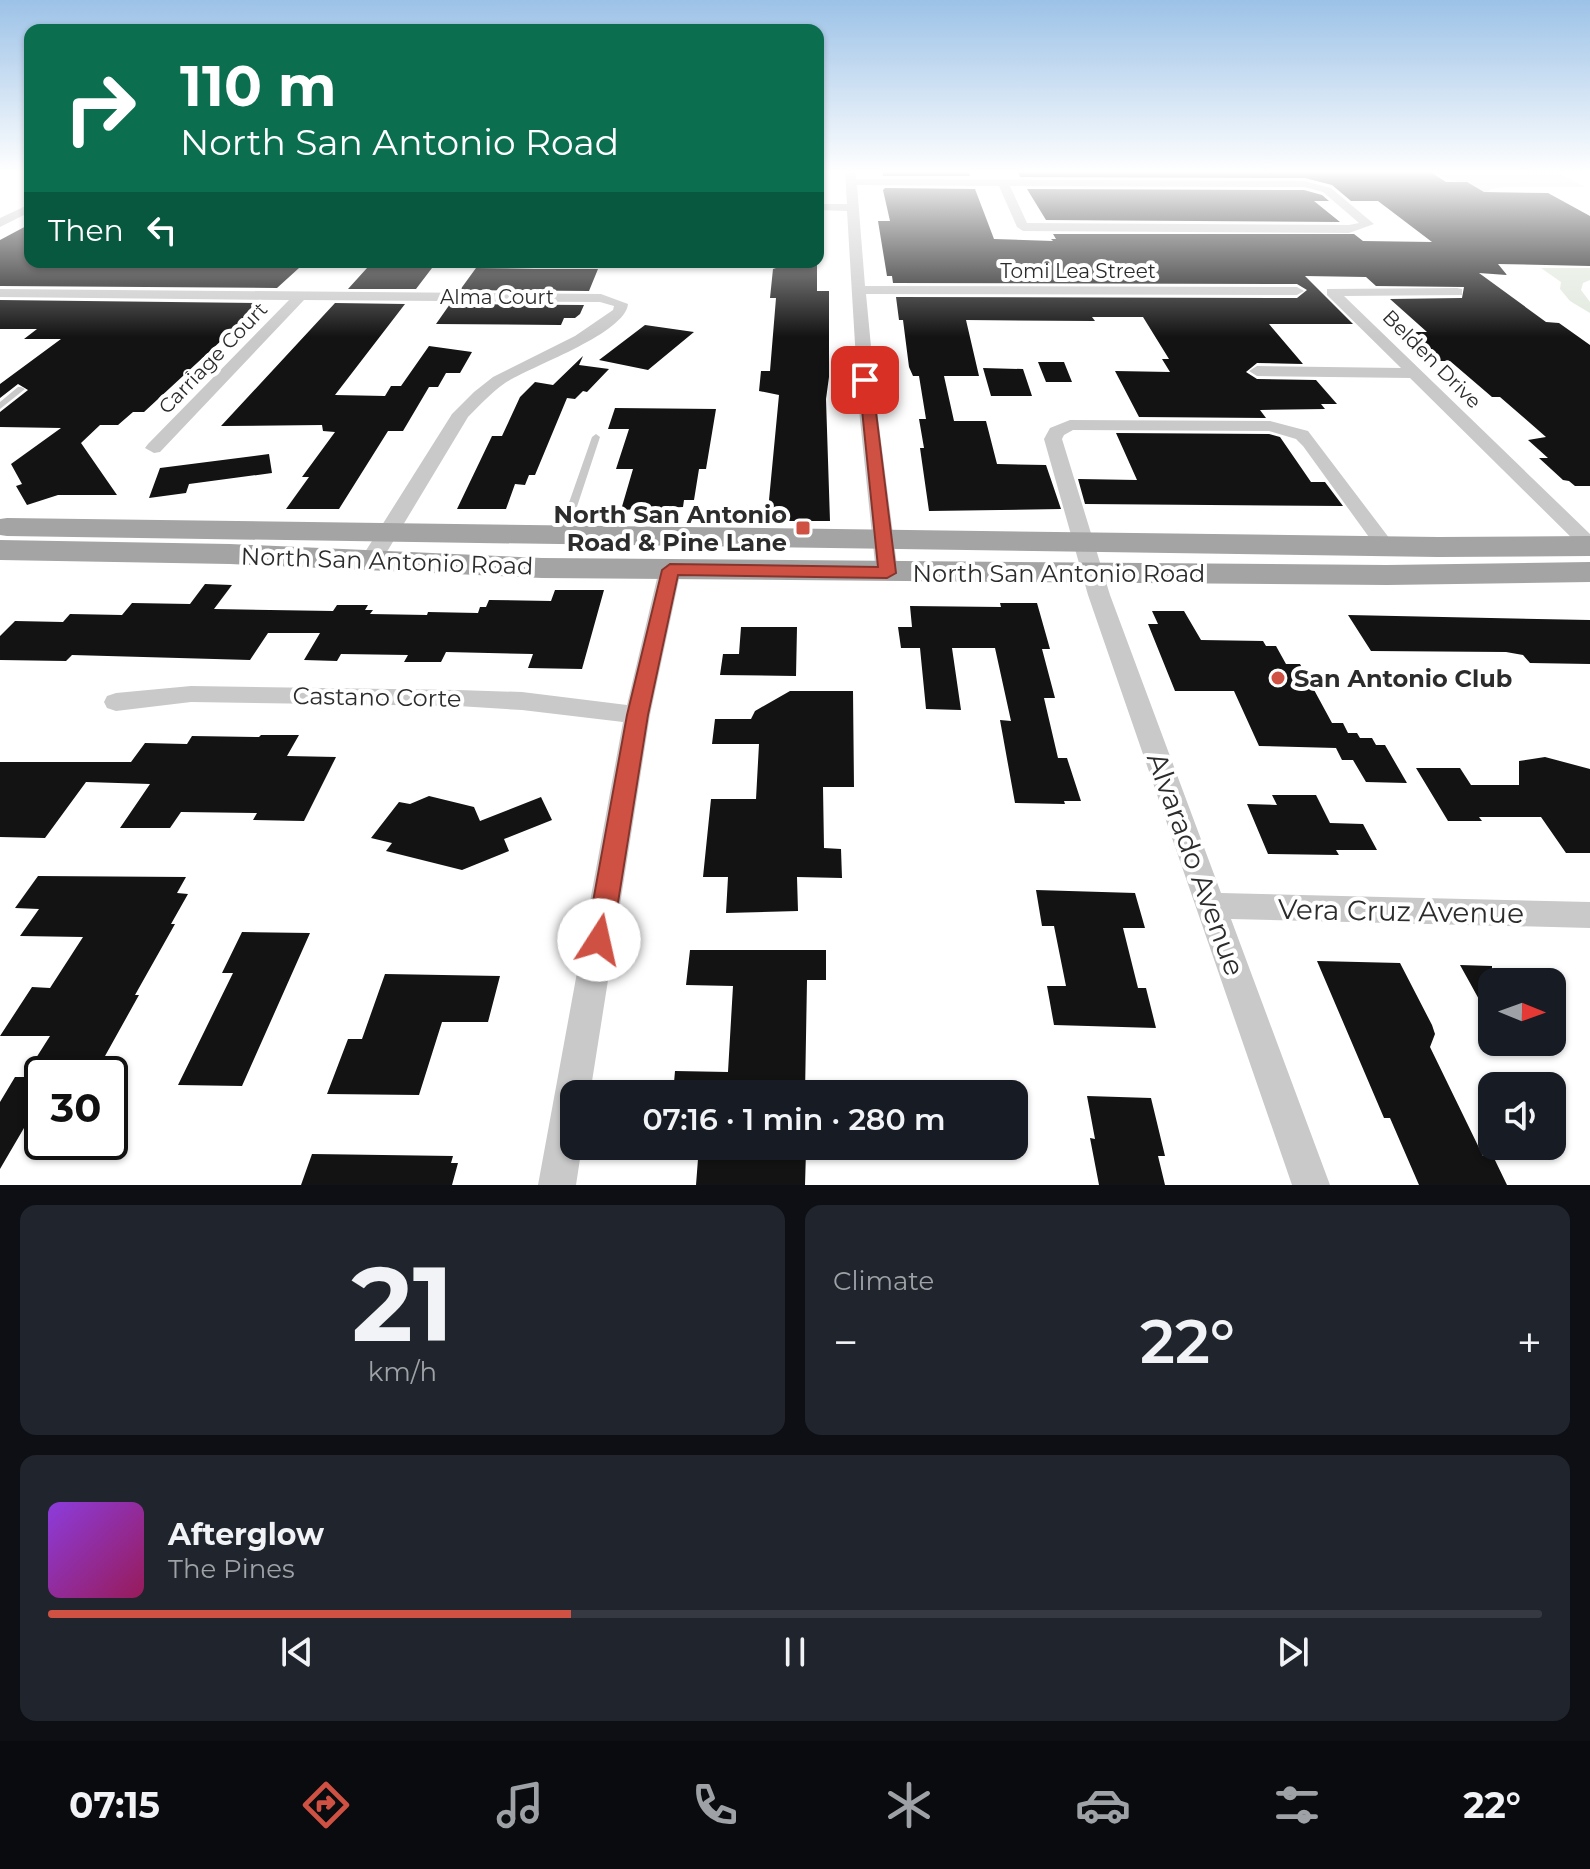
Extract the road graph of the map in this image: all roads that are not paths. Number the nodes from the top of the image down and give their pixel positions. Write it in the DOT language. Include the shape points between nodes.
graph roads {
  1 [pos="854,226"];
  2 [pos="1023,226"];
  3 [pos="1366,226"];
  4 [pos="859,290"];
  5 [pos="1297,291"];
  6 [pos="1457,292"];
  7 [pos="0,293"];
  8 [pos="300,296"];
  9 [pos="1257,371"];
  10 [pos="1415,373"];
  11 [pos="21,389"];
  12 [pos="0,406"];
  13 [pos="596,437"];
  14 [pos="154,448"];
  15 [pos="0,527"];
  16 [pos="388,530"];
  17 [pos="563,534"];
  18 [pos="884,540"];
  19 [pos="1590,546"];
  20 [pos="1386,547"];
  21 [pos="0,550"];
  22 [pos="1087,557"];
  23 [pos="371,560"];
  24 [pos="670,570"];
  25 [pos="1590,572"];
  26 [pos="887,573"];
  27 [pos="116,702"];
  28 [pos="637,715"];
  29 [pos="1212,906"];
  30 [pos="1590,915"];
  31 [pos="557,1185"];
  32 [pos="1311,1185"];
  1 -- 4 [label="street"];
  2 -- 3 [label="street"];
  4 -- 5 [label="street, Tomi Lea Street"];
  4 -- 18 [label="street"];
  6 -- 10 [label="street, Belden Drive" via="1332,292"];
  7 -- 8 [label="street, Alma Court"];
  8 -- 14 [label="street, Carriage Court"];
  8 -- 16 [label="street, Alma Court" via="601,298 621,304 620,312 580,339 522,365 477,394"];
  9 -- 10 [label="street"];
  10 -- 19 [label="street, Belden Drive"];
  11 -- 12 [label="lane"];
  13 -- 17 [label="lane"];
  15 -- 16 [label="main road, North San Antonio Road"];
  16 -- 17 [label="main road, North San Antonio Road"];
  16 -- 23 [label="street, Alma Court"];
  17 -- 18 [label="main road, North San Antonio Road"];
  18 -- 22 [label="main road, North San Antonio Road"];
  18 -- 26 [label="street"];
  19 -- 20 [label="main road, North San Antonio Road"];
  20 -- 22 [label="main road, North San Antonio Road"];
  20 -- 22 [label="street, Alvarado Avenue" via="1302,435 1270,426 1070,425 1056,432 1053,447"];
  21 -- 23 [label="main road, North San Antonio Road"];
  22 -- 25 [label="main road, North San Antonio Road" via="1372,575"];
  22 -- 26 [label="main road, North San Antonio Road"];
  22 -- 29 [label="street, Alvarado Avenue"];
  23 -- 24 [label="main road, North San Antonio Road"];
  24 -- 26 [label="main road, North San Antonio Road"];
  24 -- 28 [label="street"];
  27 -- 28 [label="street, Castano Corte" via="191,694 458,698"];
  28 -- 31 [label="street"];
  29 -- 30 [label="street, Vera Cruz Avenue"];
  29 -- 32 [label="street, Alvarado Avenue"];
}
